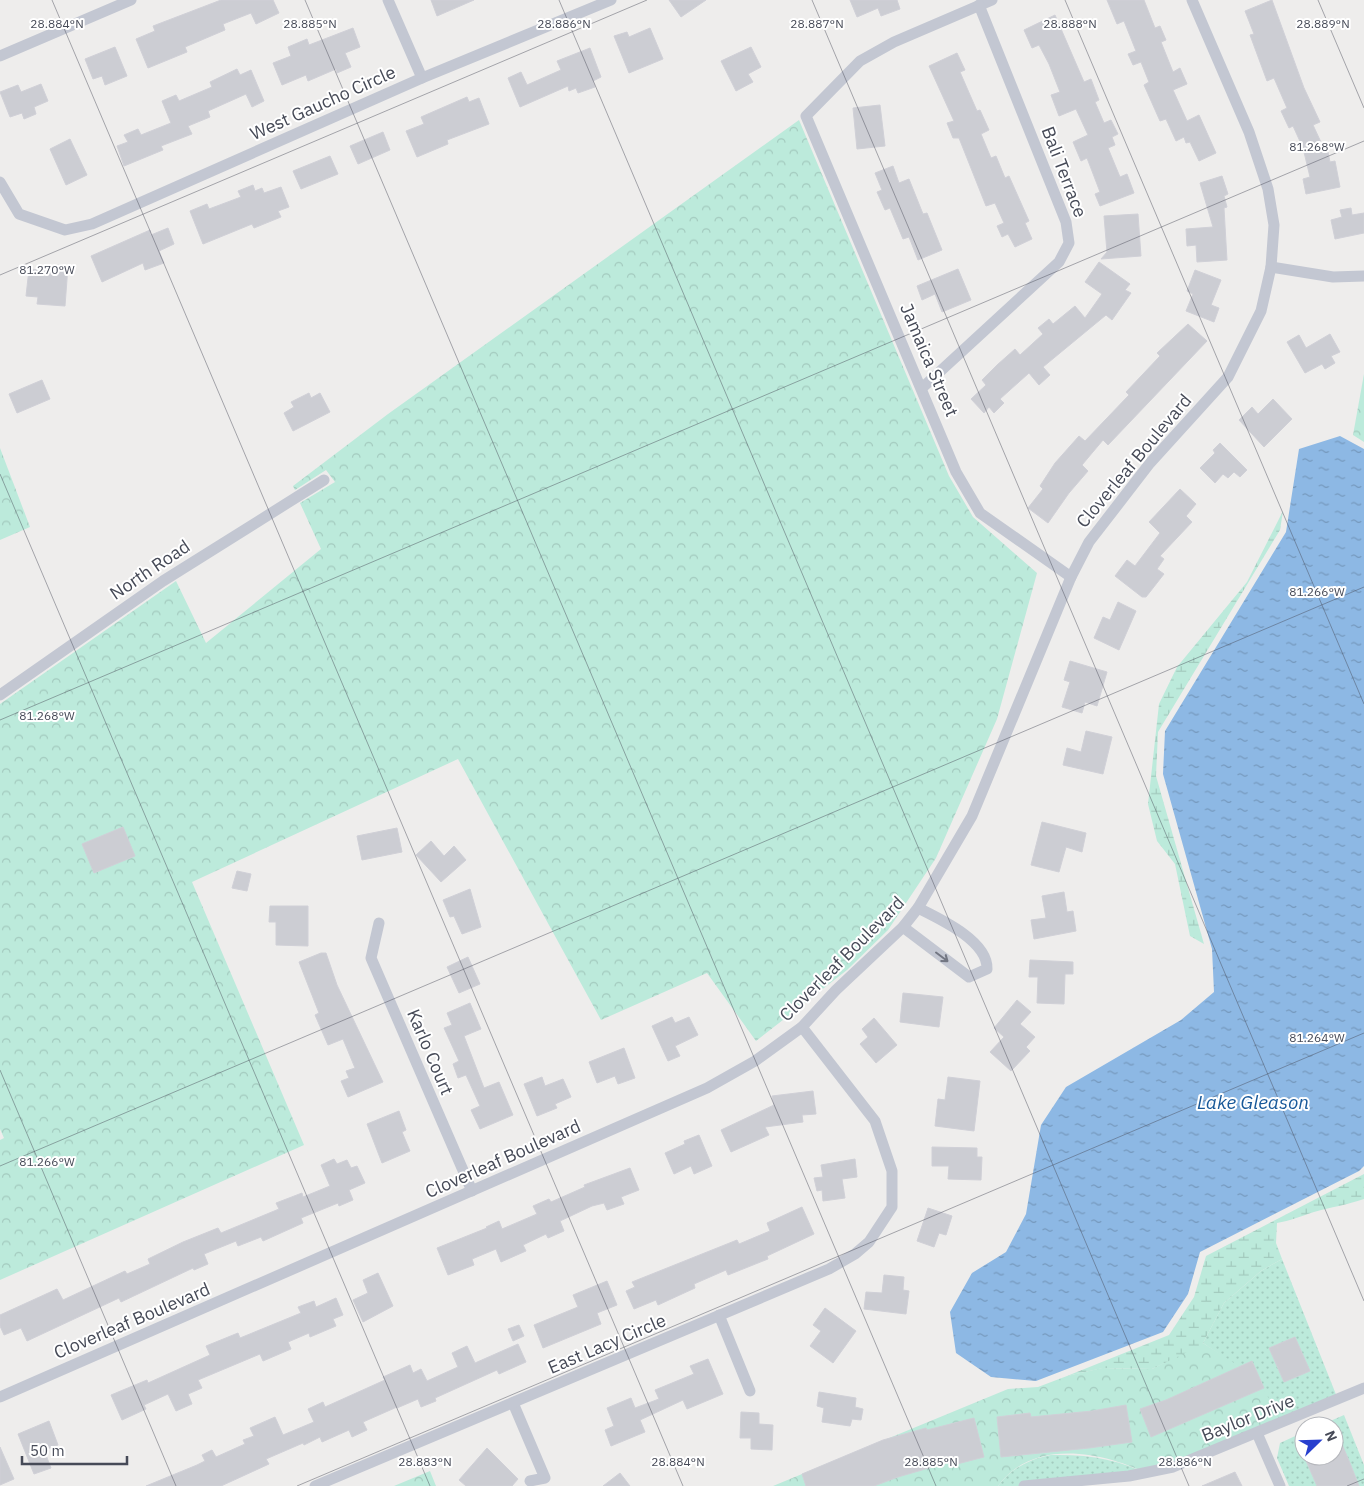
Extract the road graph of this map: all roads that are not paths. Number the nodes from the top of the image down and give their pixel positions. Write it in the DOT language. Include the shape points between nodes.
graph roads {
  1 [pos="131,0"];
  2 [pos="388,0"];
  3 [pos="611,0"];
  4 [pos="992,0"];
  5 [pos="1192,0"];
  6 [pos="979,6"];
  7 [pos="0,56"];
  8 [pos="422,78"];
  9 [pos="0,182"];
  10 [pos="1271,267"];
  11 [pos="1364,276"];
  12 [pos="922,388"];
  13 [pos="324,480"];
  14 [pos="1071,577"];
  15 [pos="0,695"];
  16 [pos="918,908"];
  17 [pos="379,923"];
  18 [pos="904,927"];
  19 [pos="802,1027"];
  20 [pos="472,1191"];
  21 [pos="719,1315"];
  22 [pos="1364,1388"];
  23 [pos="750,1391"];
  24 [pos="0,1397"];
  25 [pos="513,1403"];
  26 [pos="1257,1433"];
  27 [pos="530,1481"];
  28 [pos="315,1486"];
  29 [pos="1024,1486"];
  30 [pos="1280,1486"];
  1 -- 7 [label="street"];
  2 -- 8 [label="street"];
  3 -- 8 [label="street, West Gaucho Circle"];
  4 -- 6 [label="street"];
  5 -- 10 [label="street, Cloverleaf Boulevard" via="1249,132 1268,189 1274,225"];
  6 -- 12 [label="street, Bali Terrace" via="1066,222 1069,242 1059,262"];
  6 -- 12 [label="street, Jamaica Street" via="894,42 860,61 806,116"];
  8 -- 9 [label="street, West Gaucho Circle" via="92,224 65,230 19,214"];
  10 -- 11 [label="street" via="1334,277"];
  10 -- 14 [label="street, Cloverleaf Boulevard" via="1261,311 1228,377 1150,463 1089,542"];
  12 -- 14 [label="street, Jamaica Street" via="956,472 980,513"];
  13 -- 15 [label="street, North Road" via="163,581"];
  14 -- 16 [label="street, Cloverleaf Boulevard" via="972,816"];
  16 -- 18 [label="street, Cloverleaf Boulevard"];
  18 -- 16 [label="street, one-way" via="969,977 987,969 988,960 975,943"];
  17 -- 20 [label="street, Karlo Court" via="371,958"];
  18 -- 19 [label="street, Cloverleaf Boulevard" via="842,984"];
  19 -- 20 [label="street, Cloverleaf Boulevard" via="755,1061 707,1088"];
  19 -- 21 [label="street, East Lacy Circle" via="875,1121 892,1171 892,1207 870,1242 855,1254 828,1269"];
  20 -- 24 [label="street, Cloverleaf Boulevard"];
  21 -- 23 [label="street"];
  21 -- 25 [label="street, East Lacy Circle"];
  22 -- 26 [label="street, Baylor Drive"];
  25 -- 27 [label="street" via="545,1478"];
  25 -- 28 [label="street, East Lacy Circle"];
  26 -- 29 [label="street, Baylor Drive" via="1173,1467 1129,1476"];
  26 -- 30 [label="street"];
}
